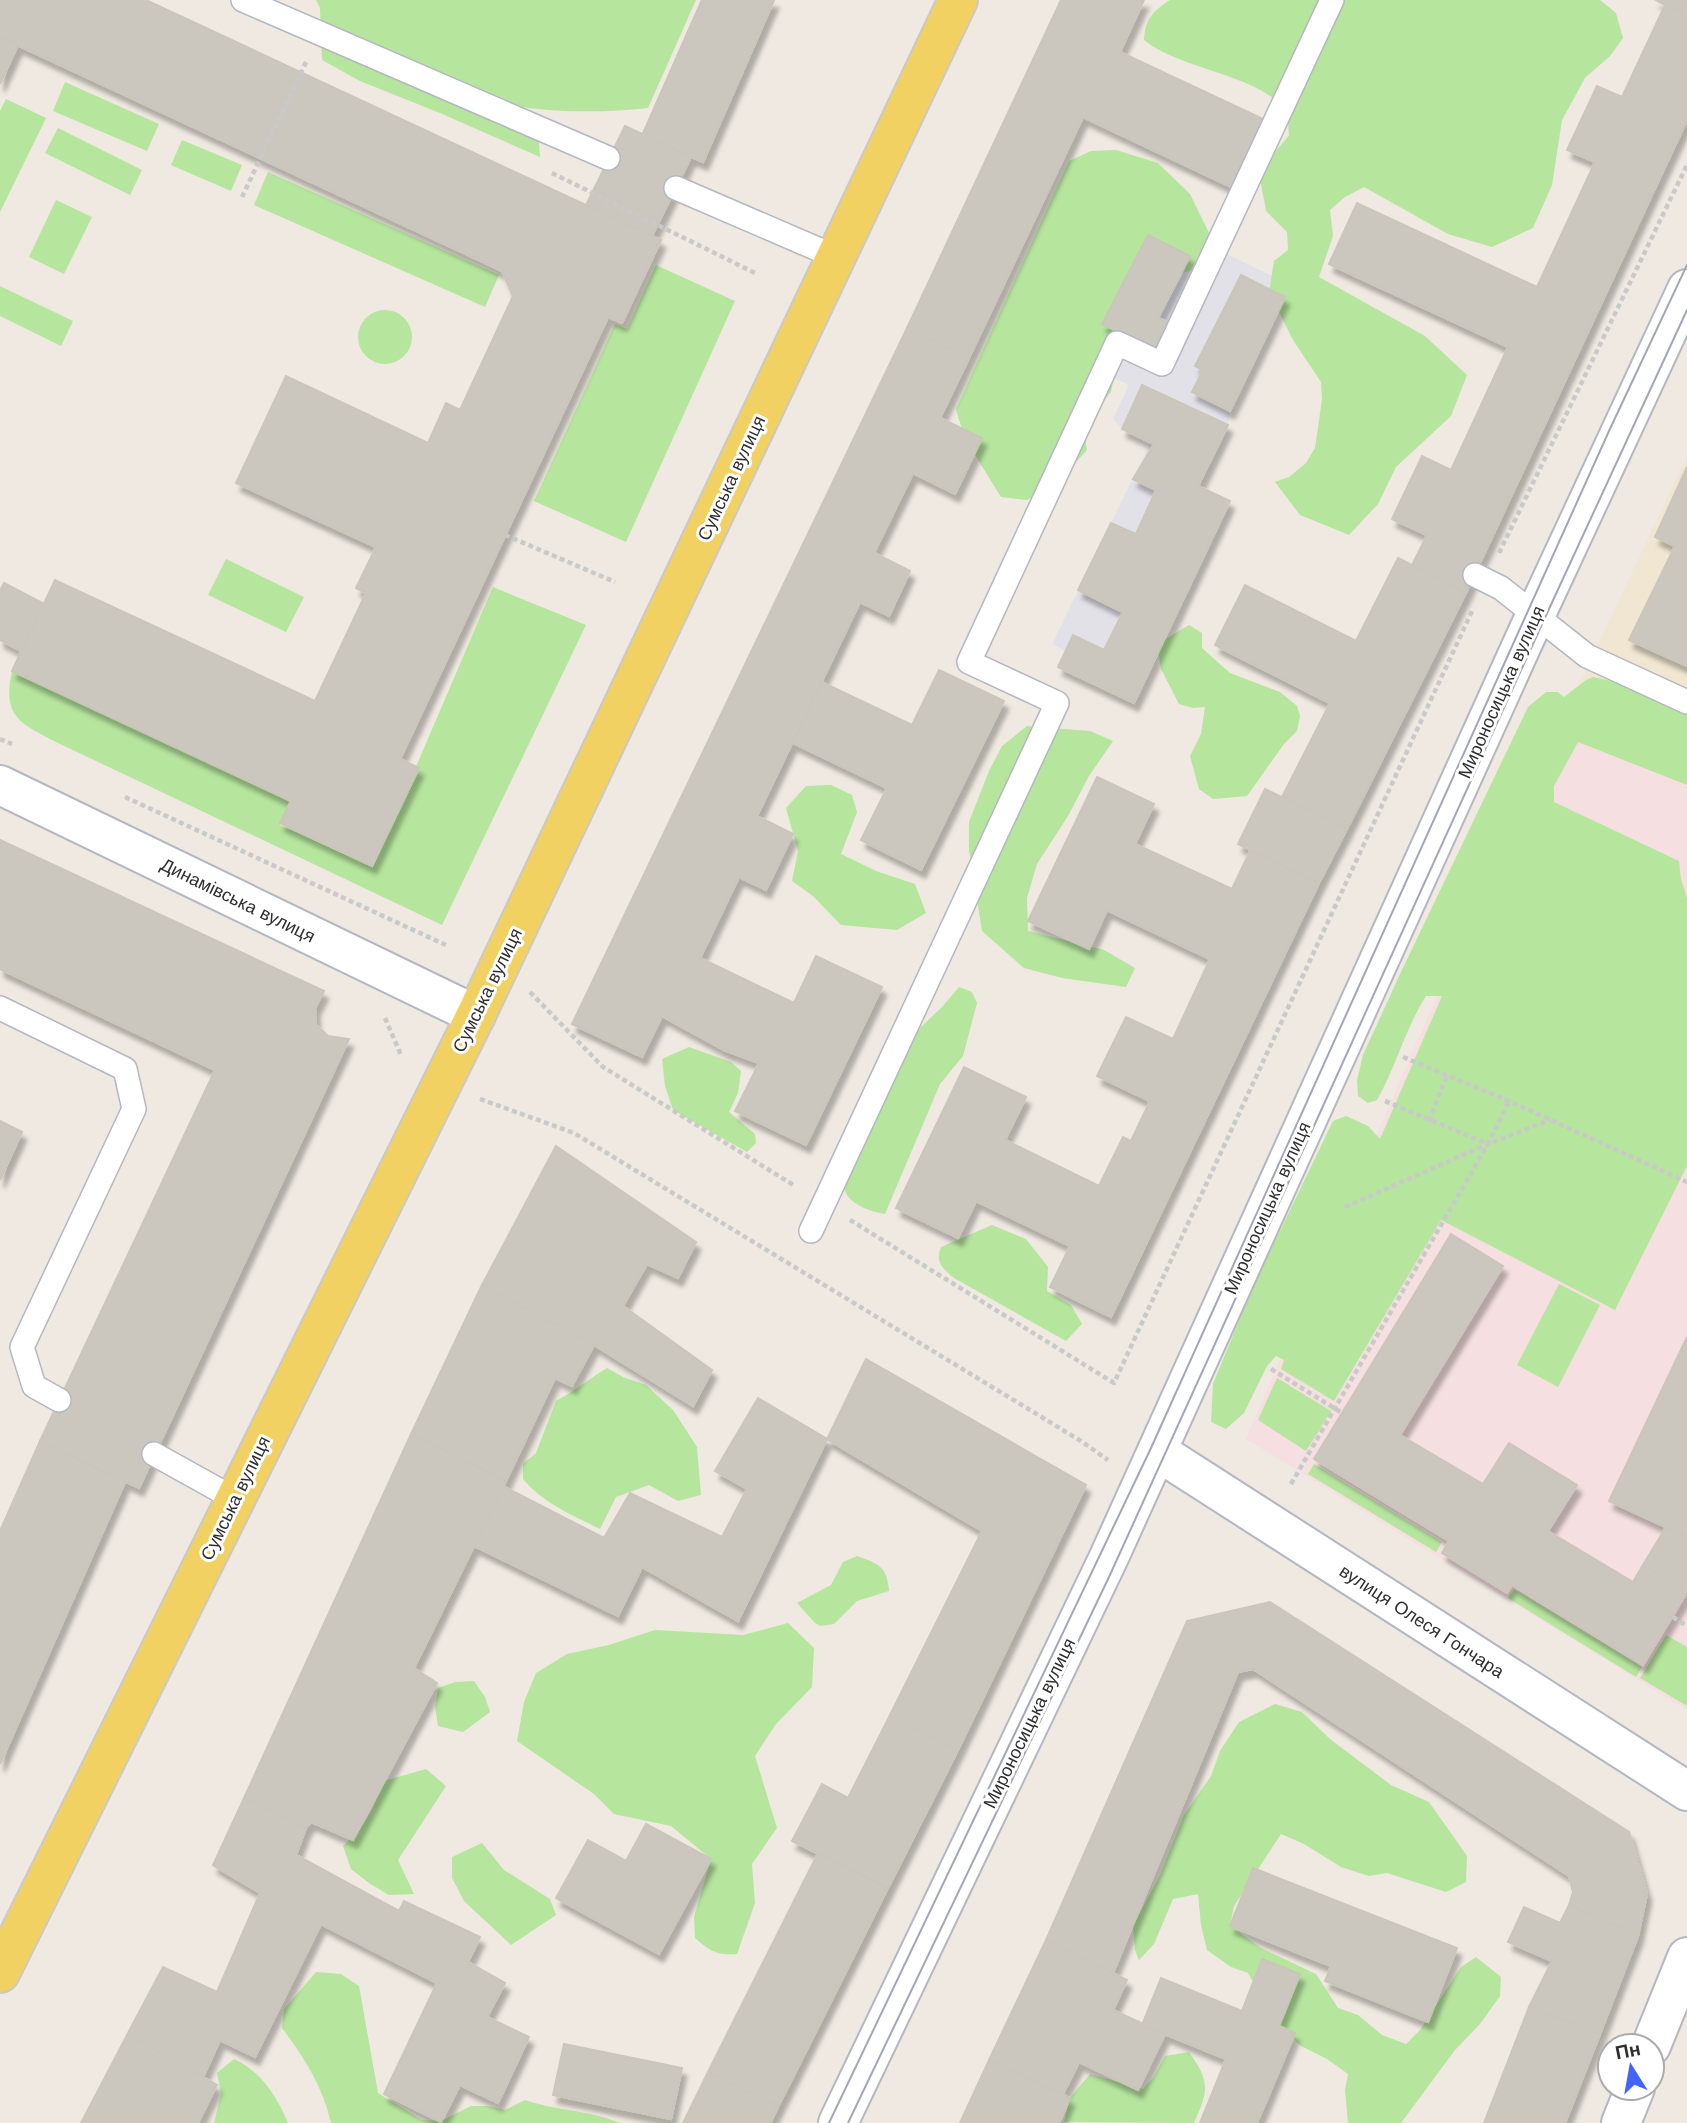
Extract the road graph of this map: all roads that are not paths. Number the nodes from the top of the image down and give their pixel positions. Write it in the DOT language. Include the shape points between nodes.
graph roads {
  1 [pos="243,0"];
  2 [pos="958,0"];
  3 [pos="1332,0"];
  4 [pos="608,158"];
  5 [pos="676,188"];
  6 [pos="836,257"];
  7 [pos="1687,289"];
  8 [pos="1481,578"];
  9 [pos="1535,616"];
  10 [pos="1687,702"];
  11 [pos="0,785"];
  12 [pos="0,1008"];
  13 [pos="476,1016"];
  14 [pos="811,1231"];
  15 [pos="59,1401"];
  16 [pos="1157,1451"];
  17 [pos="154,1454"];
  18 [pos="235,1499"];
  19 [pos="1687,1791"];
  20 [pos="1687,1956"];
  21 [pos="0,1973"];
  22 [pos="1657,2032"];
  23 [pos="1628,2102"];
  24 [pos="838,2123"];
  25 [pos="1620,2123"];
  1 -- 4 [label="lane"];
  2 -- 6 [label="main road, Сумська вулиця"];
  3 -- 14 [label="lane" via="1162,364 1117,343 969,662 1057,703"];
  5 -- 6 [label="lane"];
  6 -- 13 [label="main road, Сумська вулиця"];
  7 -- 9 [label="street, Мироносицька вулиця"];
  8 -- 9 [label="lane"];
  9 -- 10 [label="lane" via="1587,656"];
  9 -- 16 [label="street, Мироносицька вулиця"];
  11 -- 13 [label="street, Динамівська вулиця"];
  12 -- 15 [label="lane" via="125,1069 134,1109 22,1347 34,1386"];
  13 -- 18 [label="main road, Сумська вулиця"];
  16 -- 19 [label="street, вулиця Олеся Гончара"];
  16 -- 24 [label="street, Мироносицька вулиця"];
  17 -- 18 [label="lane"];
  18 -- 21 [label="main road, Сумська вулиця"];
  20 -- 22 [label="street"];
  23 -- 25 [label="street"];
}
